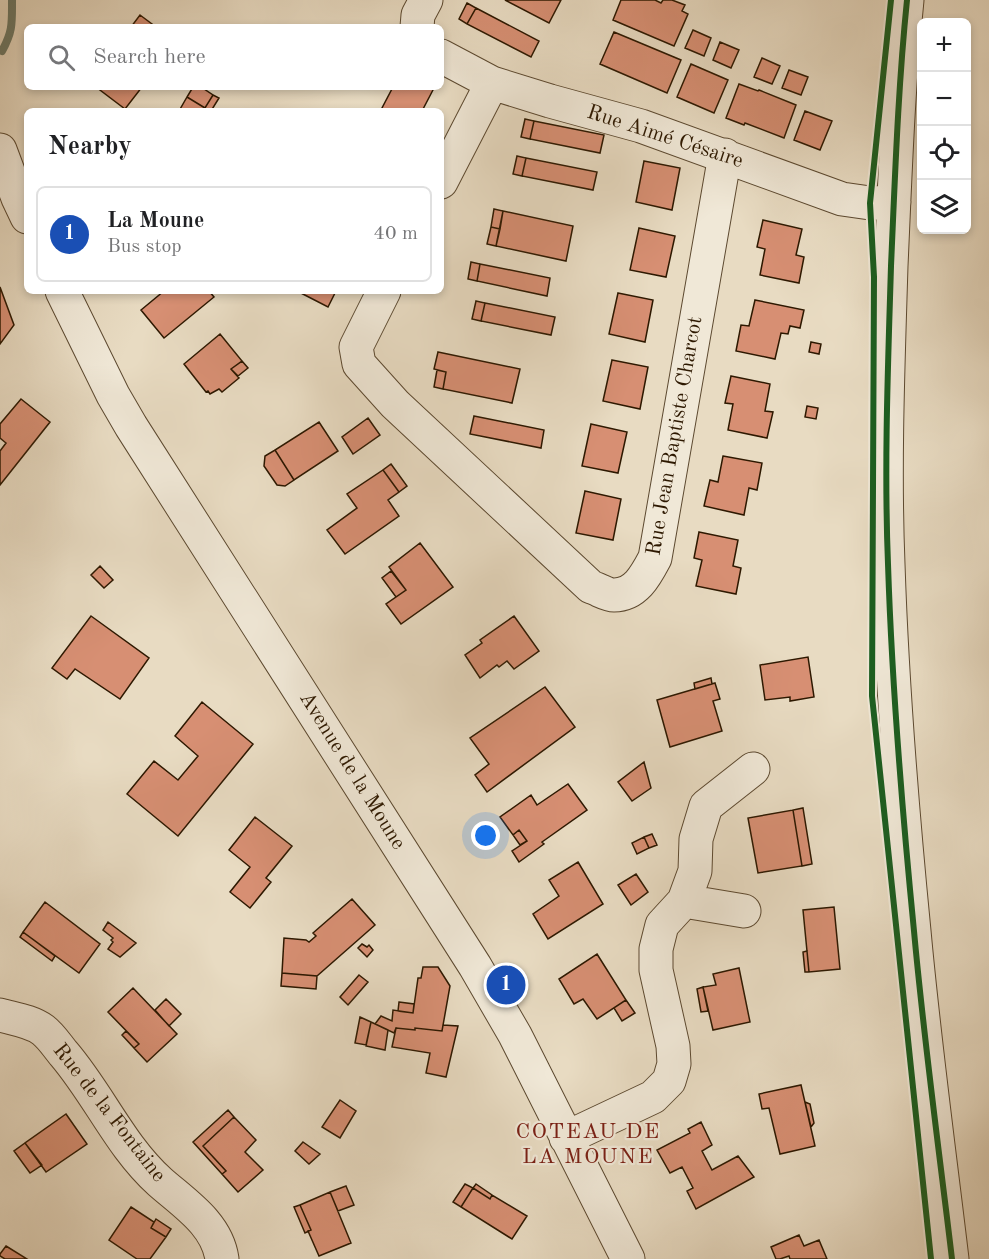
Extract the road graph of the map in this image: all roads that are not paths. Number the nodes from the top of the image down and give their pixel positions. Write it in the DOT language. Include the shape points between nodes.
graph roads {
  1 [pos="426,0"];
  2 [pos="907,0"];
  3 [pos="417,24"];
  4 [pos="444,58"];
  5 [pos="492,83"];
  6 [pos="0,150"];
  7 [pos="725,155"];
  8 [pos="444,176"];
  9 [pos="894,202"];
  10 [pos="24,210"];
  11 [pos="63,294"];
  12 [pos="382,294"];
  13 [pos="753,769"];
  14 [pos="684,901"];
  15 [pos="744,911"];
  16 [pos="0,1015"];
  17 [pos="566,1138"];
  18 [pos="222,1259"];
  19 [pos="628,1259"];
  20 [pos="952,1259"];
  1 -- 3 [label="street"];
  2 -- 9 [label="street"];
  4 -- 5 [label="street, Rue Aimé Césaire"];
  5 -- 7 [label="street, Rue Aimé Césaire"];
  5 -- 8 [label="street"];
  6 -- 10 [label="street"];
  7 -- 9 [label="street, Rue Aimé Césaire" via="842,199"];
  7 -- 12 [label="street, Rue Jean Baptiste Charcot" via="655,558 646,575 629,592 612,595 591,587 395,404 359,364 356,347"];
  9 -- 20 [label="street" via="886,480 892,658 914,932"];
  11 -- 17 [label="street, Avenue de la Moune" via="130,426 475,966"];
  13 -- 14 [label="street" via="706,806 696,839 695,871"];
  14 -- 15 [label="street"];
  14 -- 17 [label="street" via="662,925 656,949 656,970 673,1046 674,1064 669,1081 653,1097"];
  16 -- 18 [label="street, Rue de la Fontaine" via="44,1030 72,1063 135,1154 159,1181 196,1212 214,1235"];
  17 -- 19 [label="street, Avenue de la Moune"];
}
